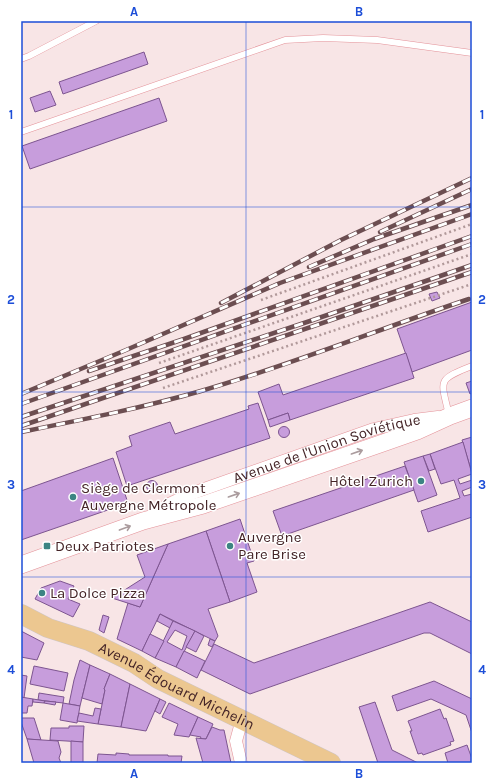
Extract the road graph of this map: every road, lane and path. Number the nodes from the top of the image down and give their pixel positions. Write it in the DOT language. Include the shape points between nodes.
graph roads {
  1 [pos="96,21"];
  2 [pos="472,53"];
  3 [pos="21,59"];
  4 [pos="21,132"];
  5 [pos="472,224"];
  6 [pos="472,254"];
  7 [pos="472,284"];
  8 [pos="261,300"];
  9 [pos="159,363"];
  10 [pos="472,366"];
  11 [pos="163,388"];
  12 [pos="472,408"];
  13 [pos="450,416"];
  14 [pos="21,565"];
  15 [pos="21,614"];
  16 [pos="242,719"];
  17 [pos="241,763"];
  18 [pos="331,763"];
  1 -- 3 [label="lane"];
  2 -- 4 [label="lane" via="377,40 285,40"];
  5 -- 8 [label="path"];
  6 -- 9 [label="path"];
  7 -- 11 [label="path"];
  10 -- 13 [label="lane" via="447,377 443,382"];
  12 -- 13 [label="street, Avenue de l'Union Soviétique"];
  14 -- 13 [label="street, Avenue de l'Union Soviétique, one-way" via="143,521 240,493 417,431"];
  15 -- 16 [label="main road, Avenue Édouard Michelin" via="48,628 89,641 134,663 158,679"];
  16 -- 17 [label="street" via="236,741"];
  16 -- 18 [label="main road, Avenue Édouard Michelin"];
}
